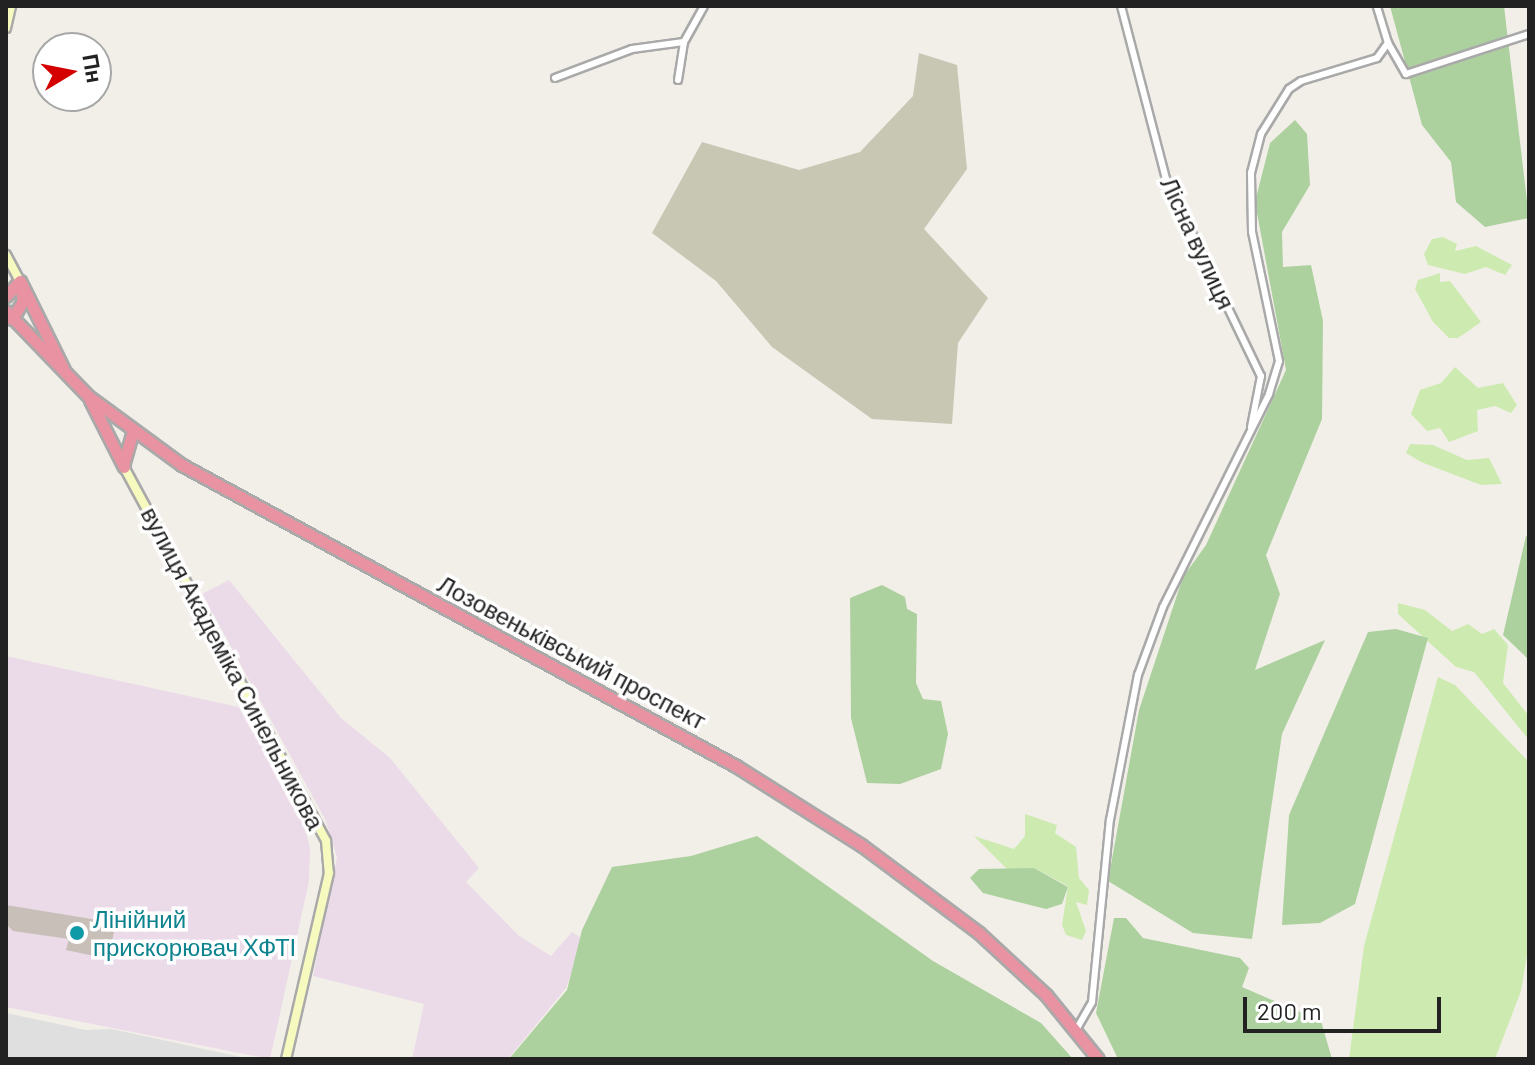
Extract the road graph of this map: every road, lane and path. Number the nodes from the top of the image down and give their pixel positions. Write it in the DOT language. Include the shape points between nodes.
graph roads {
  1 [pos="11,6"];
  2 [pos="1121,6"];
  3 [pos="1377,6"];
  4 [pos="701,7"];
  5 [pos="6,28"];
  6 [pos="1529,34"];
  7 [pos="684,42"];
  8 [pos="1388,43"];
  9 [pos="555,78"];
  10 [pos="678,80"];
  11 [pos="6,255"];
  12 [pos="20,281"];
  13 [pos="6,296"];
  14 [pos="9,315"];
  15 [pos="69,378"];
  16 [pos="88,396"];
  17 [pos="1250,430"];
  18 [pos="133,431"];
  19 [pos="150,443"];
  20 [pos="124,467"];
  21 [pos="1076,1030"];
  22 [pos="286,1059"];
  23 [pos="1098,1059"];
  1 -- 5 [label="street"];
  2 -- 17 [label="street, Лісна вулиця" via="1166,179 1261,376"];
  3 -- 8 [label="street"];
  4 -- 7 [label="street"];
  6 -- 8 [label="street" via="1406,74"];
  7 -- 9 [label="street" via="632,49"];
  7 -- 10 [label="street"];
  8 -- 17 [label="street" via="1377,58 1289,89 1261,134 1251,204 1279,361"];
  11 -- 12 [label="street"];
  12 -- 13 [label="highway"];
  12 -- 14 [label="highway" via="23,301"];
  12 -- 15 [label="highway"];
  14 -- 15 [label="highway, Лозовеньківський проспект"];
  15 -- 16 [label="highway, Лозовеньківський проспект"];
  16 -- 18 [label="highway, Лозовеньківський проспект"];
  16 -- 20 [label="highway"];
  17 -- 21 [label="street" via="1163,607 1138,675 1110,820 1092,1002"];
  18 -- 19 [label="highway, Лозовеньківський проспект"];
  18 -- 20 [label="highway"];
  19 -- 20 [label="highway" via="131,451"];
  19 -- 21 [label="highway, Лозовеньківський проспект" via="821,818 979,933"];
  20 -- 22 [label="street, вулиця Академіка Синельникова" via="326,841 329,873"];
  21 -- 23 [label="highway, Лозовеньківський проспект"];
}
